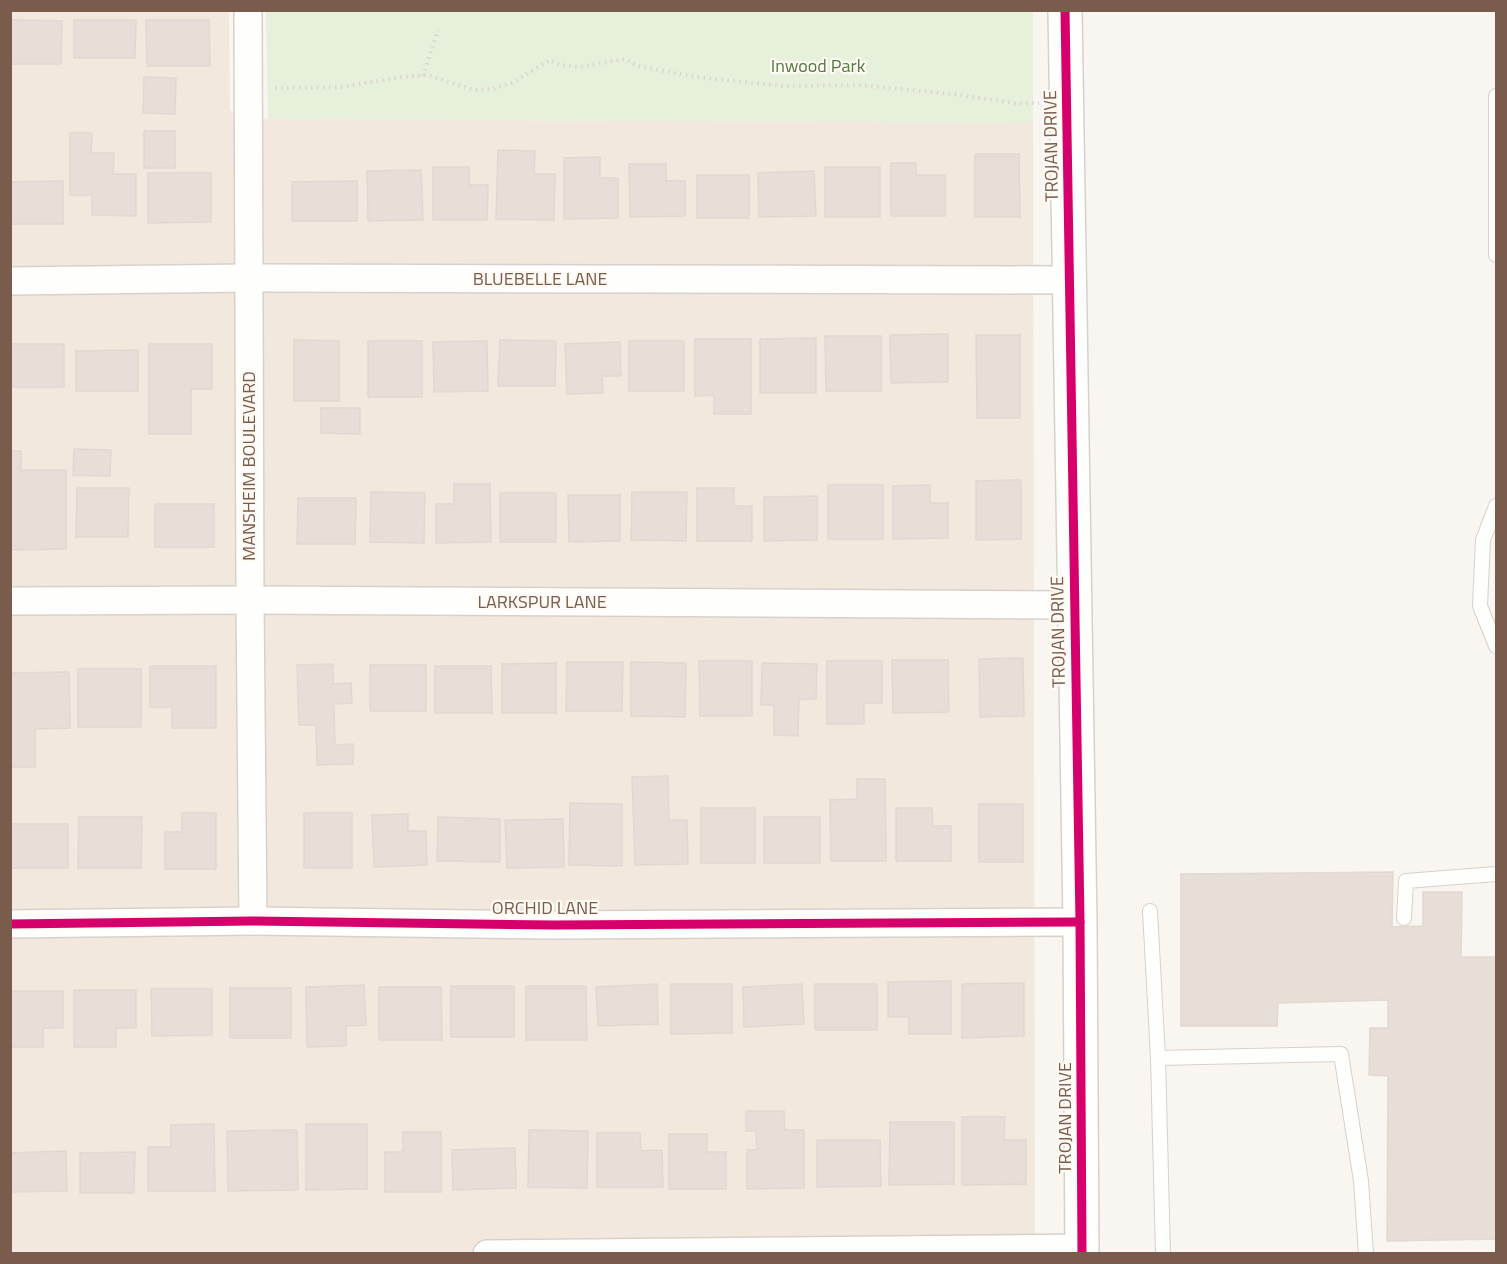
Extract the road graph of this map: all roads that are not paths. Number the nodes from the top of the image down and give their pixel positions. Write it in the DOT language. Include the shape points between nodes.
graph roads {
  1 [pos="248,10"];
  2 [pos="1065,10"];
  3 [pos="1497,96"];
  4 [pos="1497,255"];
  5 [pos="249,278"];
  6 [pos="1069,280"];
  7 [pos="10,281"];
  8 [pos="1497,506"];
  9 [pos="250,600"];
  10 [pos="10,601"];
  11 [pos="1073,605"];
  12 [pos="1497,646"];
  13 [pos="1497,874"];
  14 [pos="1150,911"];
  15 [pos="1404,918"];
  16 [pos="253,921"];
  17 [pos="1080,922"];
  18 [pos="10,924"];
  19 [pos="1158,1058"];
  20 [pos="1082,1251"];
  21 [pos="487,1254"];
  22 [pos="1163,1254"];
  23 [pos="1366,1254"];
  1 -- 5 [label="street, MANSHEIM BOULEVARD"];
  2 -- 6 [label="street, TROJAN DRIVE"];
  3 -- 4 [label="lane"];
  5 -- 6 [label="street, BLUEBELLE LANE"];
  5 -- 7 [label="street, BLUEBELLE LANE"];
  5 -- 9 [label="street, MANSHEIM BOULEVARD"];
  6 -- 11 [label="street, TROJAN DRIVE"];
  8 -- 12 [label="lane" via="1483,540 1480,606"];
  9 -- 10 [label="street, LARKSPUR LANE"];
  9 -- 11 [label="street, LARKSPUR LANE"];
  9 -- 16 [label="street, MANSHEIM BOULEVARD"];
  11 -- 17 [label="street, TROJAN DRIVE"];
  13 -- 15 [label="lane" via="1406,881"];
  14 -- 19 [label="lane"];
  16 -- 17 [label="street, ORCHID LANE" via="555,925"];
  16 -- 18 [label="street, ORCHID LANE"];
  17 -- 20 [label="street, TROJAN DRIVE"];
  19 -- 22 [label="lane"];
  19 -- 23 [label="lane" via="1341,1054 1361,1180"];
  20 -- 21 [label="street"];
}
